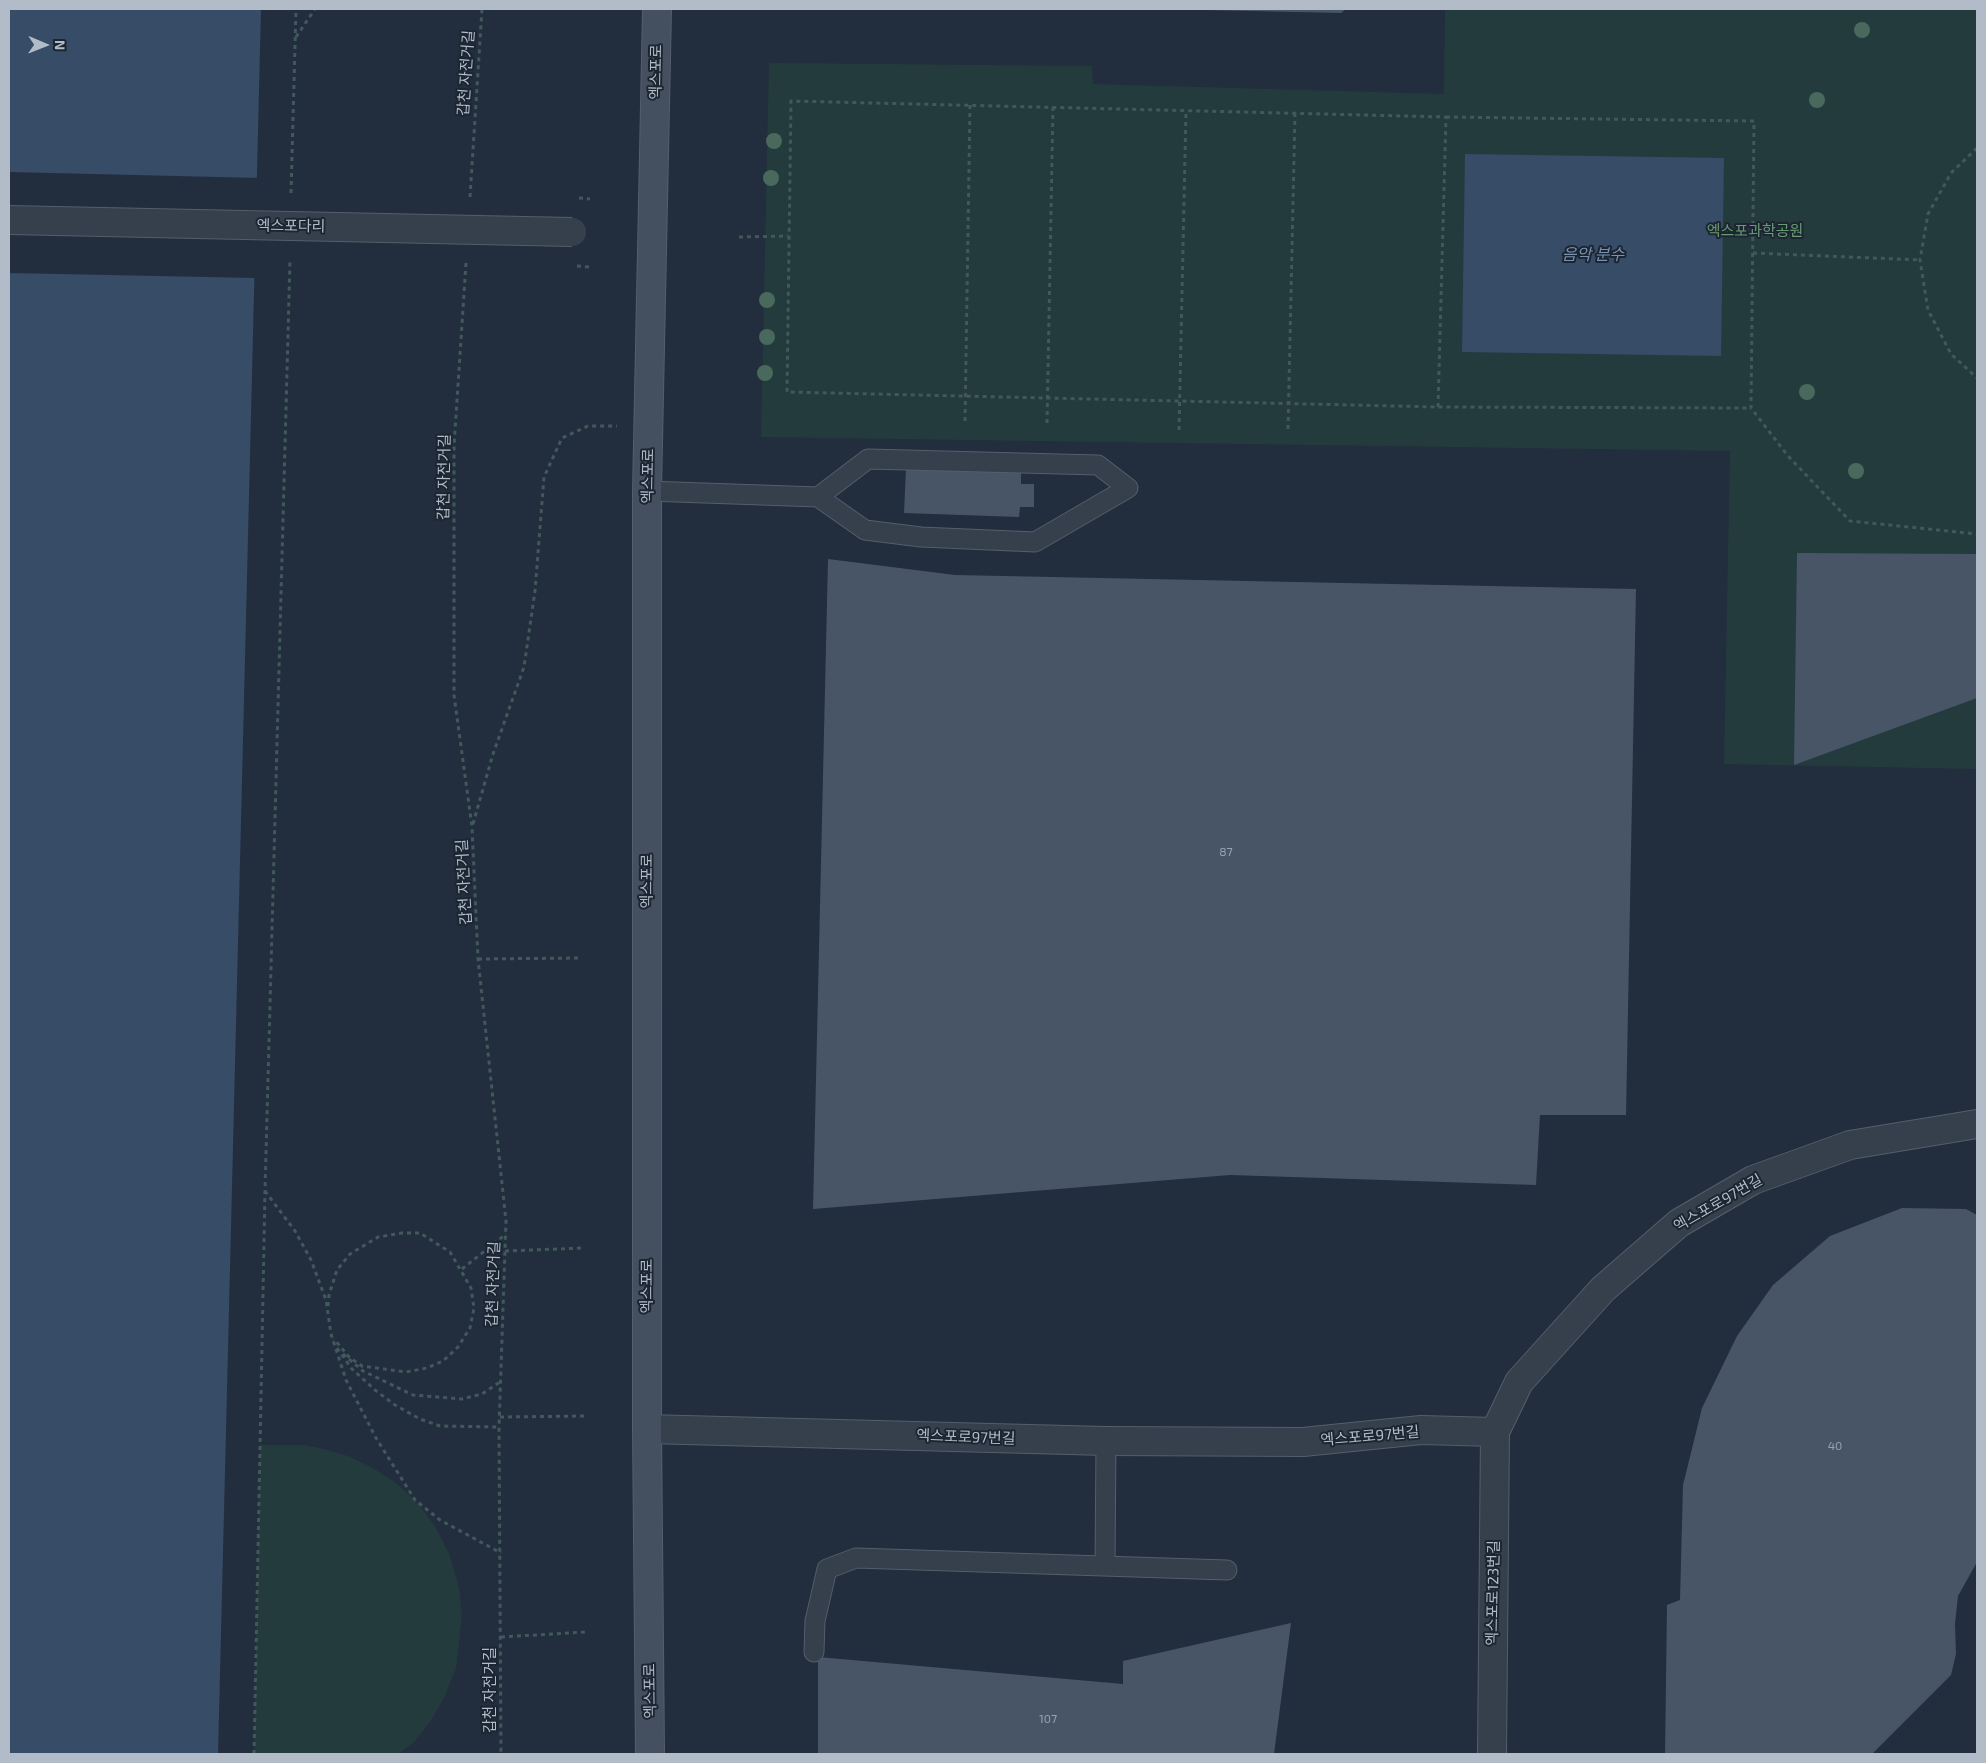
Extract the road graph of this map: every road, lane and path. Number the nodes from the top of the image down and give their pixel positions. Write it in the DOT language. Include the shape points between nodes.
graph roads {
  1 [pos="296,9"];
  2 [pos="315,9"];
  3 [pos="482,9"];
  4 [pos="657,9"];
  5 [pos="295,37"];
  6 [pos="970,105"];
  7 [pos="1053,107"];
  8 [pos="1186,111"];
  9 [pos="1295,113"];
  10 [pos="1446,117"];
  11 [pos="1977,148"];
  12 [pos="291,196"];
  13 [pos="470,198"];
  14 [pos="9,220"];
  15 [pos="572,232"];
  16 [pos="788,236"];
  17 [pos="739,237"];
  18 [pos="1753,253"];
  19 [pos="290,256"];
  20 [pos="466,257"];
  21 [pos="1920,260"];
  22 [pos="571,266"];
  23 [pos="588,266"];
  24 [pos="1977,378"];
  25 [pos="966,396"];
  26 [pos="1048,398"];
  27 [pos="1180,401"];
  28 [pos="1289,403"];
  29 [pos="1438,407"];
  30 [pos="1751,408"];
  31 [pos="965,422"];
  32 [pos="1047,423"];
  33 [pos="588,426"];
  34 [pos="1288,429"];
  35 [pos="1179,430"];
  36 [pos="647,491"];
  37 [pos="818,497"];
  38 [pos="1977,534"];
  39 [pos="472,827"];
  40 [pos="582,958"];
  41 [pos="478,959"];
  42 [pos="1977,1124"];
  43 [pos="265,1191"];
  44 [pos="506,1234"];
  45 [pos="584,1248"];
  46 [pos="505,1251"];
  47 [pos="462,1269"];
  48 [pos="327,1314"];
  49 [pos="331,1334"];
  50 [pos="334,1344"];
  51 [pos="500,1381"];
  52 [pos="586,1416"];
  53 [pos="500,1417"];
  54 [pos="499,1427"];
  55 [pos="647,1429"];
  56 [pos="1495,1432"];
  57 [pos="1106,1441"];
  58 [pos="501,1552"];
  59 [pos="1105,1566"];
  60 [pos="1227,1570"];
  61 [pos="587,1632"];
  62 [pos="501,1637"];
  63 [pos="814,1652"];
  64 [pos="254,1754"];
  65 [pos="501,1754"];
  66 [pos="650,1754"];
  67 [pos="1492,1754"];
  1 -- 5 [label="path"];
  2 -- 5 [label="path"];
  3 -- 13 [label="path, 갑천 자전거길"];
  4 -- 36 [label="main road, 엑스포로"];
  5 -- 12 [label="path"];
  6 -- 7 [label="path"];
  6 -- 16 [label="path" via="790,101"];
  6 -- 25 [label="path"];
  7 -- 8 [label="path"];
  7 -- 26 [label="path"];
  8 -- 9 [label="path"];
  8 -- 27 [label="path"];
  9 -- 10 [label="path"];
  9 -- 28 [label="path"];
  10 -- 18 [label="path" via="1754,121"];
  10 -- 29 [label="path"];
  11 -- 21 [label="path" via="1951,173 1928,214"];
  14 -- 15 [label="street, 엑스포다리, bridge"];
  16 -- 17 [label="path"];
  16 -- 25 [label="path" via="787,392"];
  18 -- 21 [label="path"];
  18 -- 30 [label="path"];
  19 -- 43 [label="path"];
  20 -- 39 [label="path, 갑천 자전거길" via="454,446 454,695"];
  21 -- 24 [label="path" via="1928,310 1951,354"];
  22 -- 23 [label="path"];
  25 -- 26 [label="path"];
  25 -- 31 [label="path"];
  26 -- 27 [label="path"];
  26 -- 32 [label="path"];
  27 -- 28 [label="path"];
  27 -- 35 [label="path"];
  28 -- 29 [label="path"];
  28 -- 34 [label="path"];
  29 -- 30 [label="path"];
  30 -- 38 [label="path" via="1788,456 1850,521"];
  33 -- 39 [label="path" via="562,438 544,477 535,591 524,667 493,754"];
  36 -- 37 [label="lane"];
  36 -- 55 [label="main road, 엑스포로"];
  37 -- 37 [label="lane" via="865,530 921,537 1035,542 1128,488 1098,465 868,459"];
  39 -- 41 [label="path, 갑천 자전거길"];
  40 -- 41 [label="path"];
  41 -- 44 [label="path, 갑천 자전거길"];
  42 -- 56 [label="street, 엑스포로97번길" via="1850,1145 1753,1180 1679,1223 1604,1289 1526,1374"];
  43 -- 48 [label="path" via="295,1231 311,1260 326,1300"];
  43 -- 64 [label="path"];
  44 -- 46 [label="path, 갑천 자전거길"];
  44 -- 47 [label="path"];
  45 -- 46 [label="path"];
  46 -- 51 [label="path, 갑천 자전거길"];
  47 -- 48 [label="path" via="450,1252 420,1234 378,1237 350,1254 337,1270"];
  47 -- 49 [label="path" via="471,1288 474,1308 470,1328 442,1361 406,1372 362,1366 338,1345"];
  48 -- 49 [label="path"];
  49 -- 50 [label="path"];
  50 -- 51 [label="path" via="363,1371 413,1395 462,1399 482,1394"];
  50 -- 54 [label="path" via="352,1369 375,1390 420,1419 440,1426"];
  50 -- 58 [label="path" via="350,1388 376,1438 415,1500 440,1520"];
  51 -- 53 [label="path, 갑천 자전거길"];
  52 -- 53 [label="path"];
  53 -- 54 [label="path, 갑천 자전거길"];
  54 -- 58 [label="path, 갑천 자전거길"];
  55 -- 57 [label="street, 엑스포로97번길"];
  55 -- 66 [label="main road, 엑스포로"];
  56 -- 57 [label="street, 엑스포로97번길" via="1420,1430 1303,1442"];
  56 -- 67 [label="street, 엑스포로123번길"];
  57 -- 59 [label="lane"];
  58 -- 62 [label="path, 갑천 자전거길"];
  59 -- 60 [label="lane"];
  59 -- 63 [label="lane" via="856,1558 827,1569 814,1621"];
  61 -- 62 [label="path"];
  62 -- 65 [label="path, 갑천 자전거길"];
}
